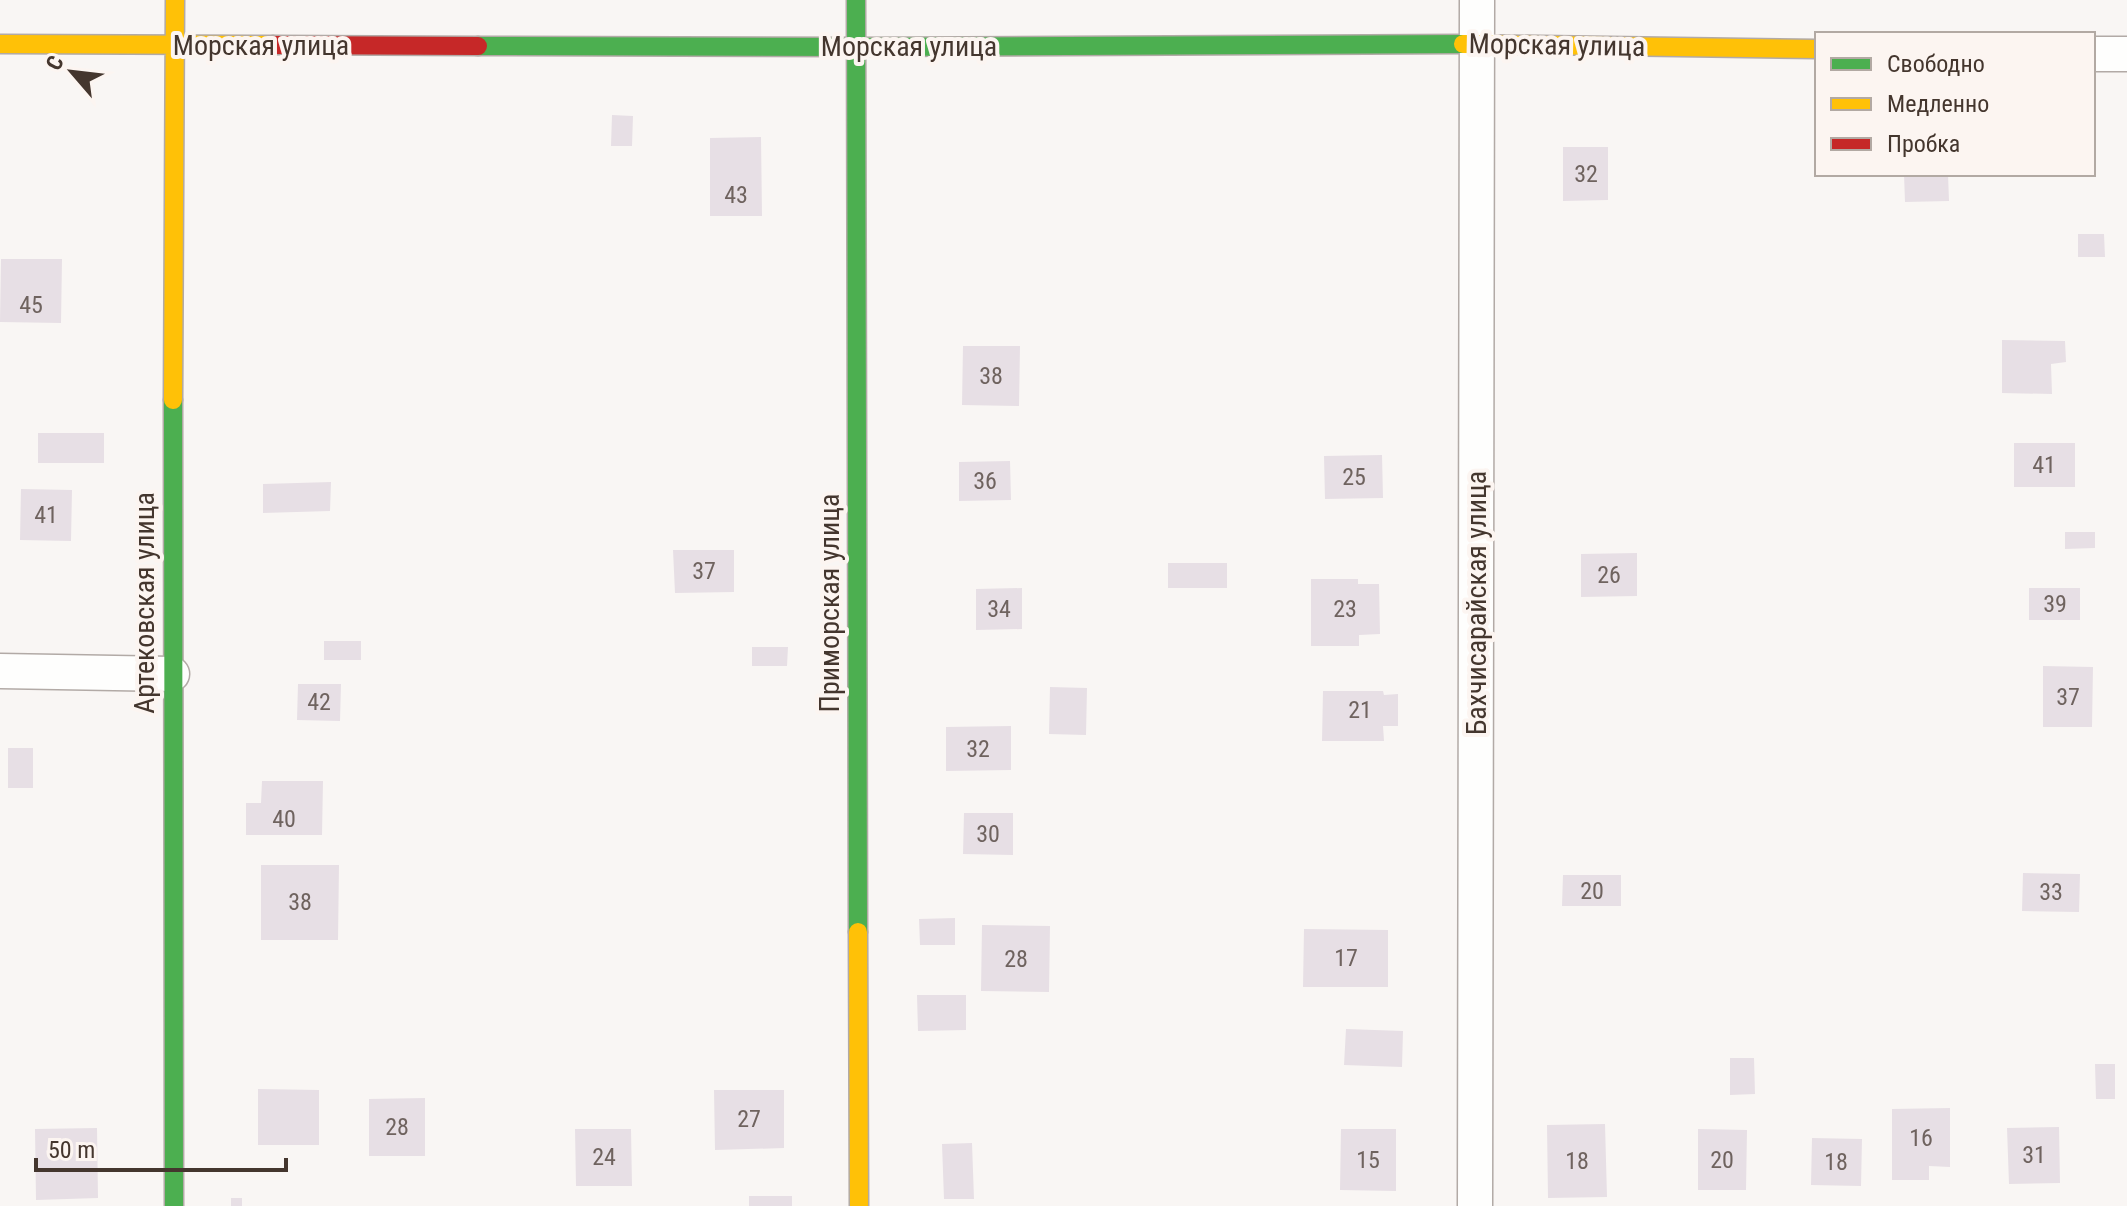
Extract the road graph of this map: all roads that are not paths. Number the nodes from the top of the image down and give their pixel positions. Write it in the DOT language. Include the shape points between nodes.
graph roads {
  1 [pos="175,0"];
  2 [pos="856,0"];
  3 [pos="1477,0"];
  4 [pos="0,44"];
  5 [pos="1477,44"];
  6 [pos="175,45"];
  7 [pos="856,47"];
  8 [pos="1815,49"];
  9 [pos="2095,54"];
  10 [pos="2127,54"];
  11 [pos="0,671"];
  12 [pos="172,674"];
  13 [pos="174,1206"];
  14 [pos="859,1206"];
  15 [pos="1475,1206"];
  1 -- 6 [label="street, Артековская улица"];
  2 -- 7 [label="street, Приморская улица"];
  3 -- 5 [label="street, Бахчисарайская улица"];
  4 -- 6 [label="street, Морская улица"];
  5 -- 7 [label="street, Морская улица"];
  5 -- 8 [label="street, Морская улица"];
  5 -- 15 [label="street, Бахчисарайская улица"];
  6 -- 7 [label="street, Морская улица"];
  6 -- 12 [label="street, Артековская улица"];
  7 -- 14 [label="street, Приморская улица"];
  9 -- 10 [label="street"];
  11 -- 12 [label="street"];
  12 -- 13 [label="street, Артековская улица"];
}
